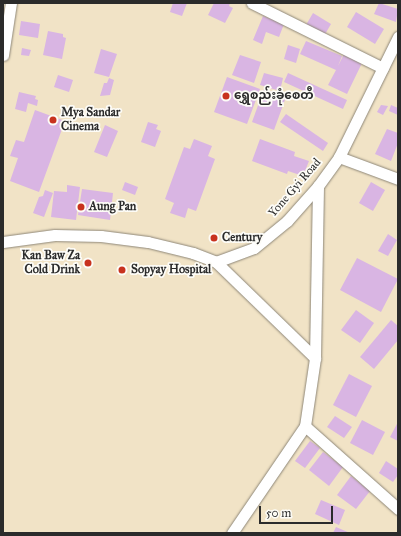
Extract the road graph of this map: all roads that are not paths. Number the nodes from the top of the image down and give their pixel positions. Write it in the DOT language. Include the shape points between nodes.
graph roads {
  1 [pos="11,3"];
  2 [pos="252,3"];
  3 [pos="398,37"];
  4 [pos="3,55"];
  5 [pos="383,68"];
  6 [pos="339,157"];
  7 [pos="398,179"];
  8 [pos="318,186"];
  9 [pos="3,242"];
  10 [pos="216,262"];
  11 [pos="315,358"];
  12 [pos="305,426"];
  13 [pos="398,509"];
  14 [pos="232,533"];
  1 -- 4 [label="street"];
  2 -- 5 [label="street"];
  3 -- 5 [label="street, Yone Gyi Road"];
  5 -- 6 [label="street, Yone Gyi Road"];
  6 -- 7 [label="street"];
  6 -- 8 [label="street, Yone Gyi Road"];
  8 -- 10 [label="street, Yone Gyi Road" via="287,221 254,248"];
  8 -- 11 [label="street"];
  9 -- 10 [label="street" via="55,235 101,236 148,242 193,253"];
  10 -- 11 [label="street"];
  11 -- 12 [label="street"];
  12 -- 13 [label="street"];
  12 -- 14 [label="street"];
}
